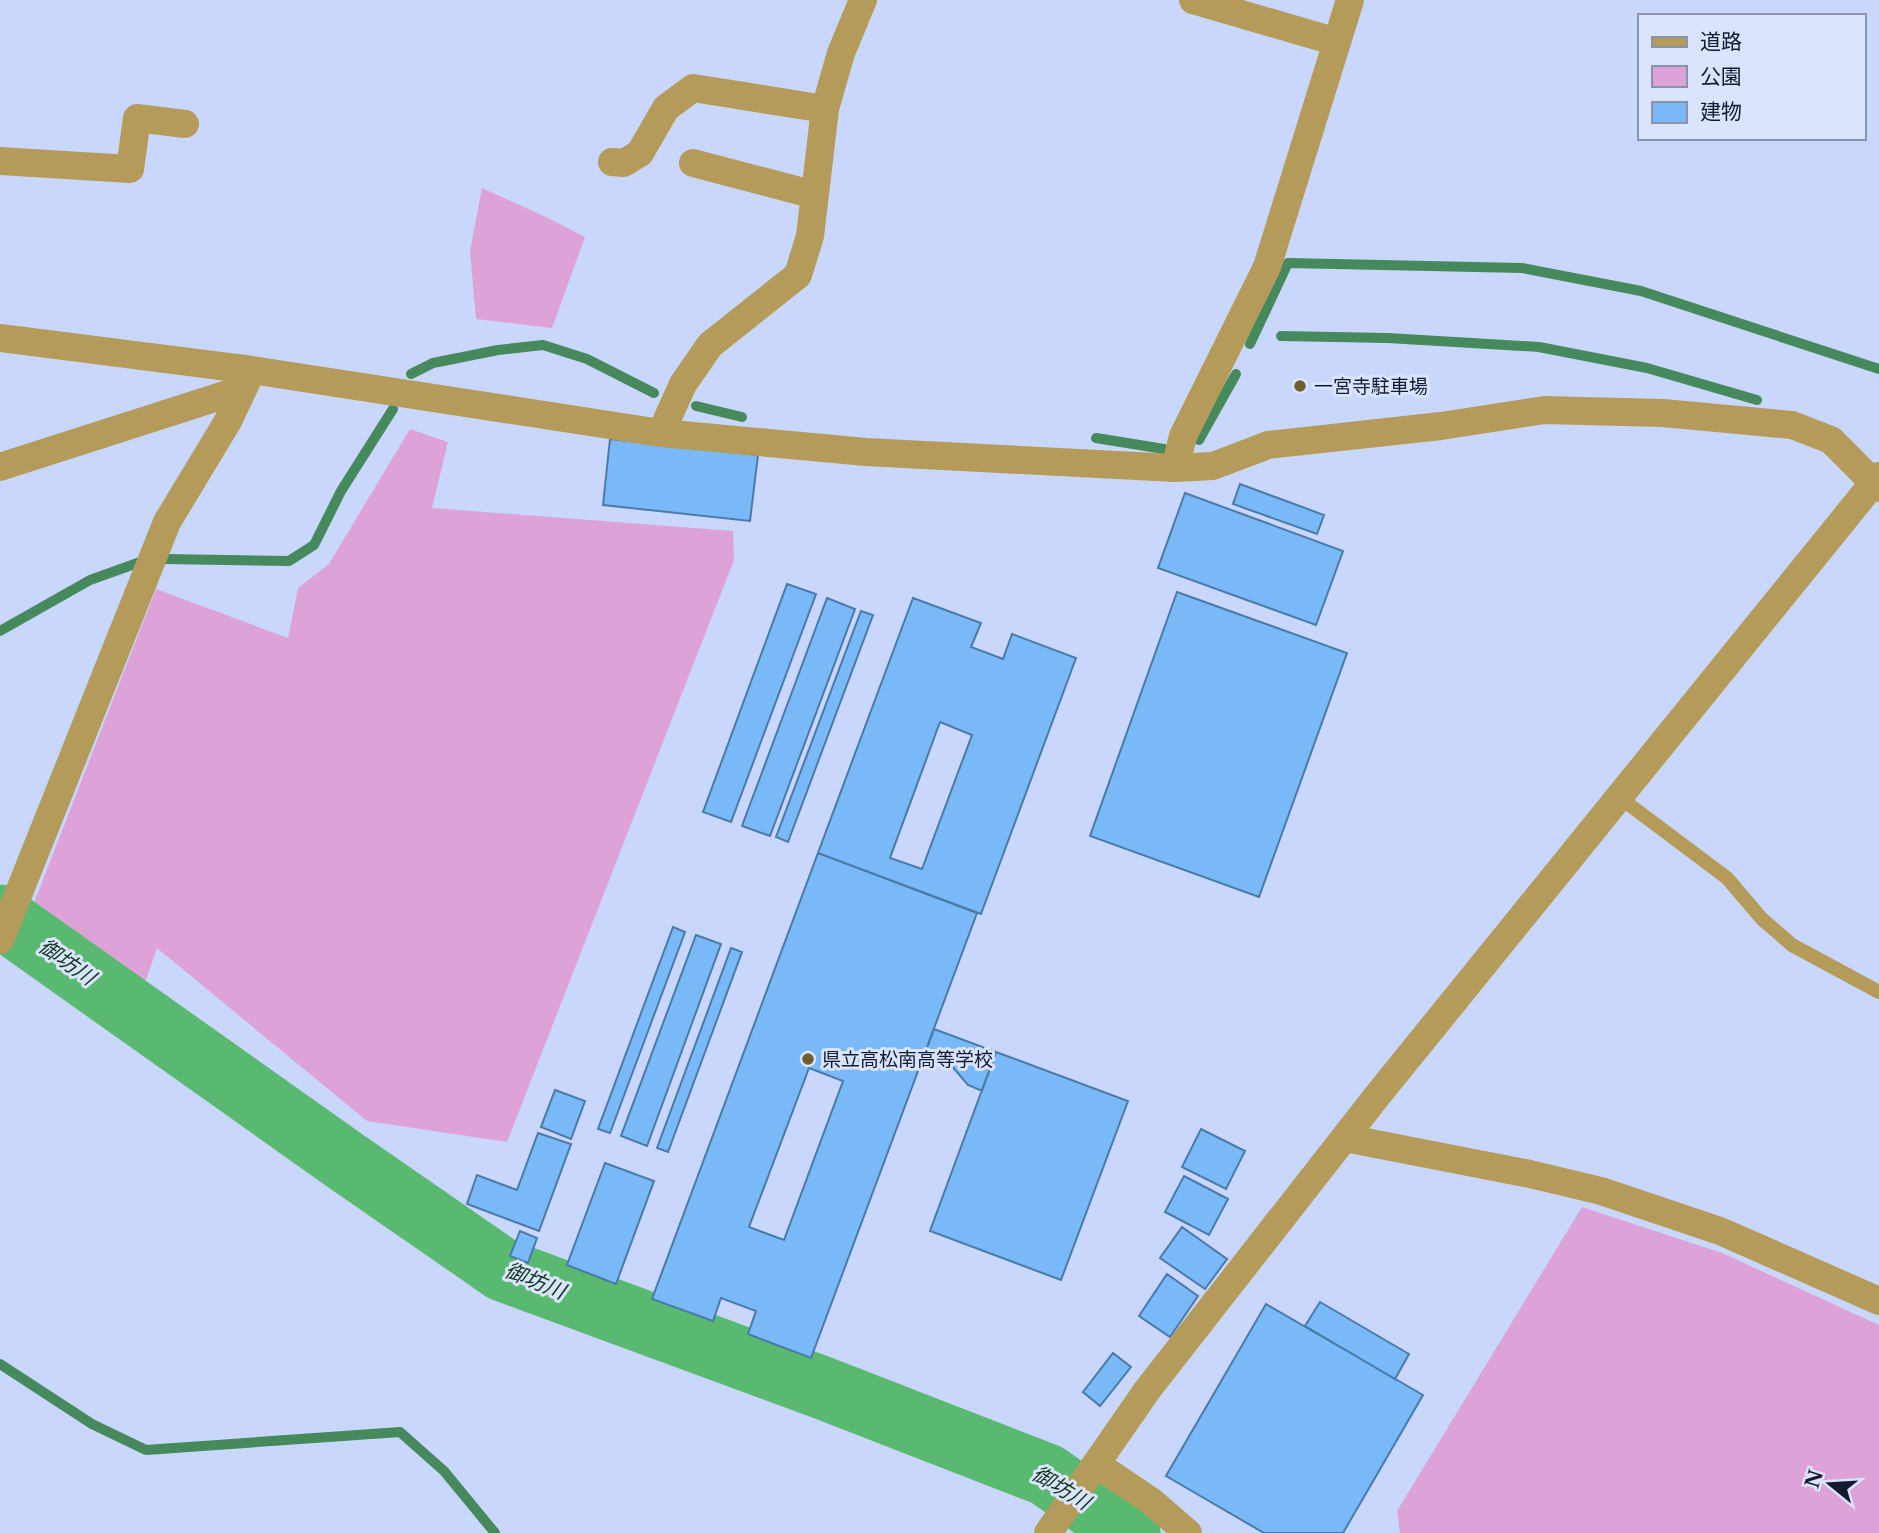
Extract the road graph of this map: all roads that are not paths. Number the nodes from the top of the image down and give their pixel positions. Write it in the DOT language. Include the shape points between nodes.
graph roads {
  1 [pos="863,0"];
  2 [pos="1193,0"];
  3 [pos="1350,0"];
  4 [pos="1337,42"];
  5 [pos="825,109"];
  6 [pos="185,124"];
  7 [pos="0,161"];
  8 [pos="612,162"];
  9 [pos="693,163"];
  10 [pos="815,195"];
  11 [pos="0,338"];
  12 [pos="247,380"];
  13 [pos="661,433"];
  14 [pos="0,467"];
  15 [pos="1175,468"];
  16 [pos="1877,482"];
  17 [pos="1619,797"];
  18 [pos="5,927"];
  19 [pos="1879,992"];
  20 [pos="1345,1138"];
  21 [pos="1879,1301"];
  22 [pos="1094,1467"];
  23 [pos="1054,1526"];
  24 [pos="1188,1533"];
  1 -- 5 [label="street"];
  2 -- 4 [label="street"];
  3 -- 4 [label="street"];
  4 -- 15 [label="street" via="1267,267 1183,436"];
  5 -- 8 [label="street" via="693,88 666,108 640,153 624,163"];
  5 -- 10 [label="street"];
  6 -- 7 [label="street" via="137,118 130,169"];
  9 -- 10 [label="street"];
  10 -- 13 [label="street" via="810,236 798,275 710,345 683,384"];
  11 -- 12 [label="street"];
  12 -- 13 [label="street"];
  12 -- 14 [label="street"];
  12 -- 18 [label="street" via="228,421 167,522"];
  13 -- 15 [label="street" via="866,452"];
  15 -- 16 [label="street" via="1213,466 1268,445 1544,410 1663,413 1792,425 1831,440"];
  16 -- 17 [label="street"];
  17 -- 19 [label="lane" via="1727,878 1792,945"];
  17 -- 20 [label="street"];
  20 -- 21 [label="street" via="1601,1191 1720,1231"];
  20 -- 22 [label="street" via="1148,1389"];
  22 -- 23 [label="street"];
  22 -- 24 [label="street" via="1151,1502"];
}
